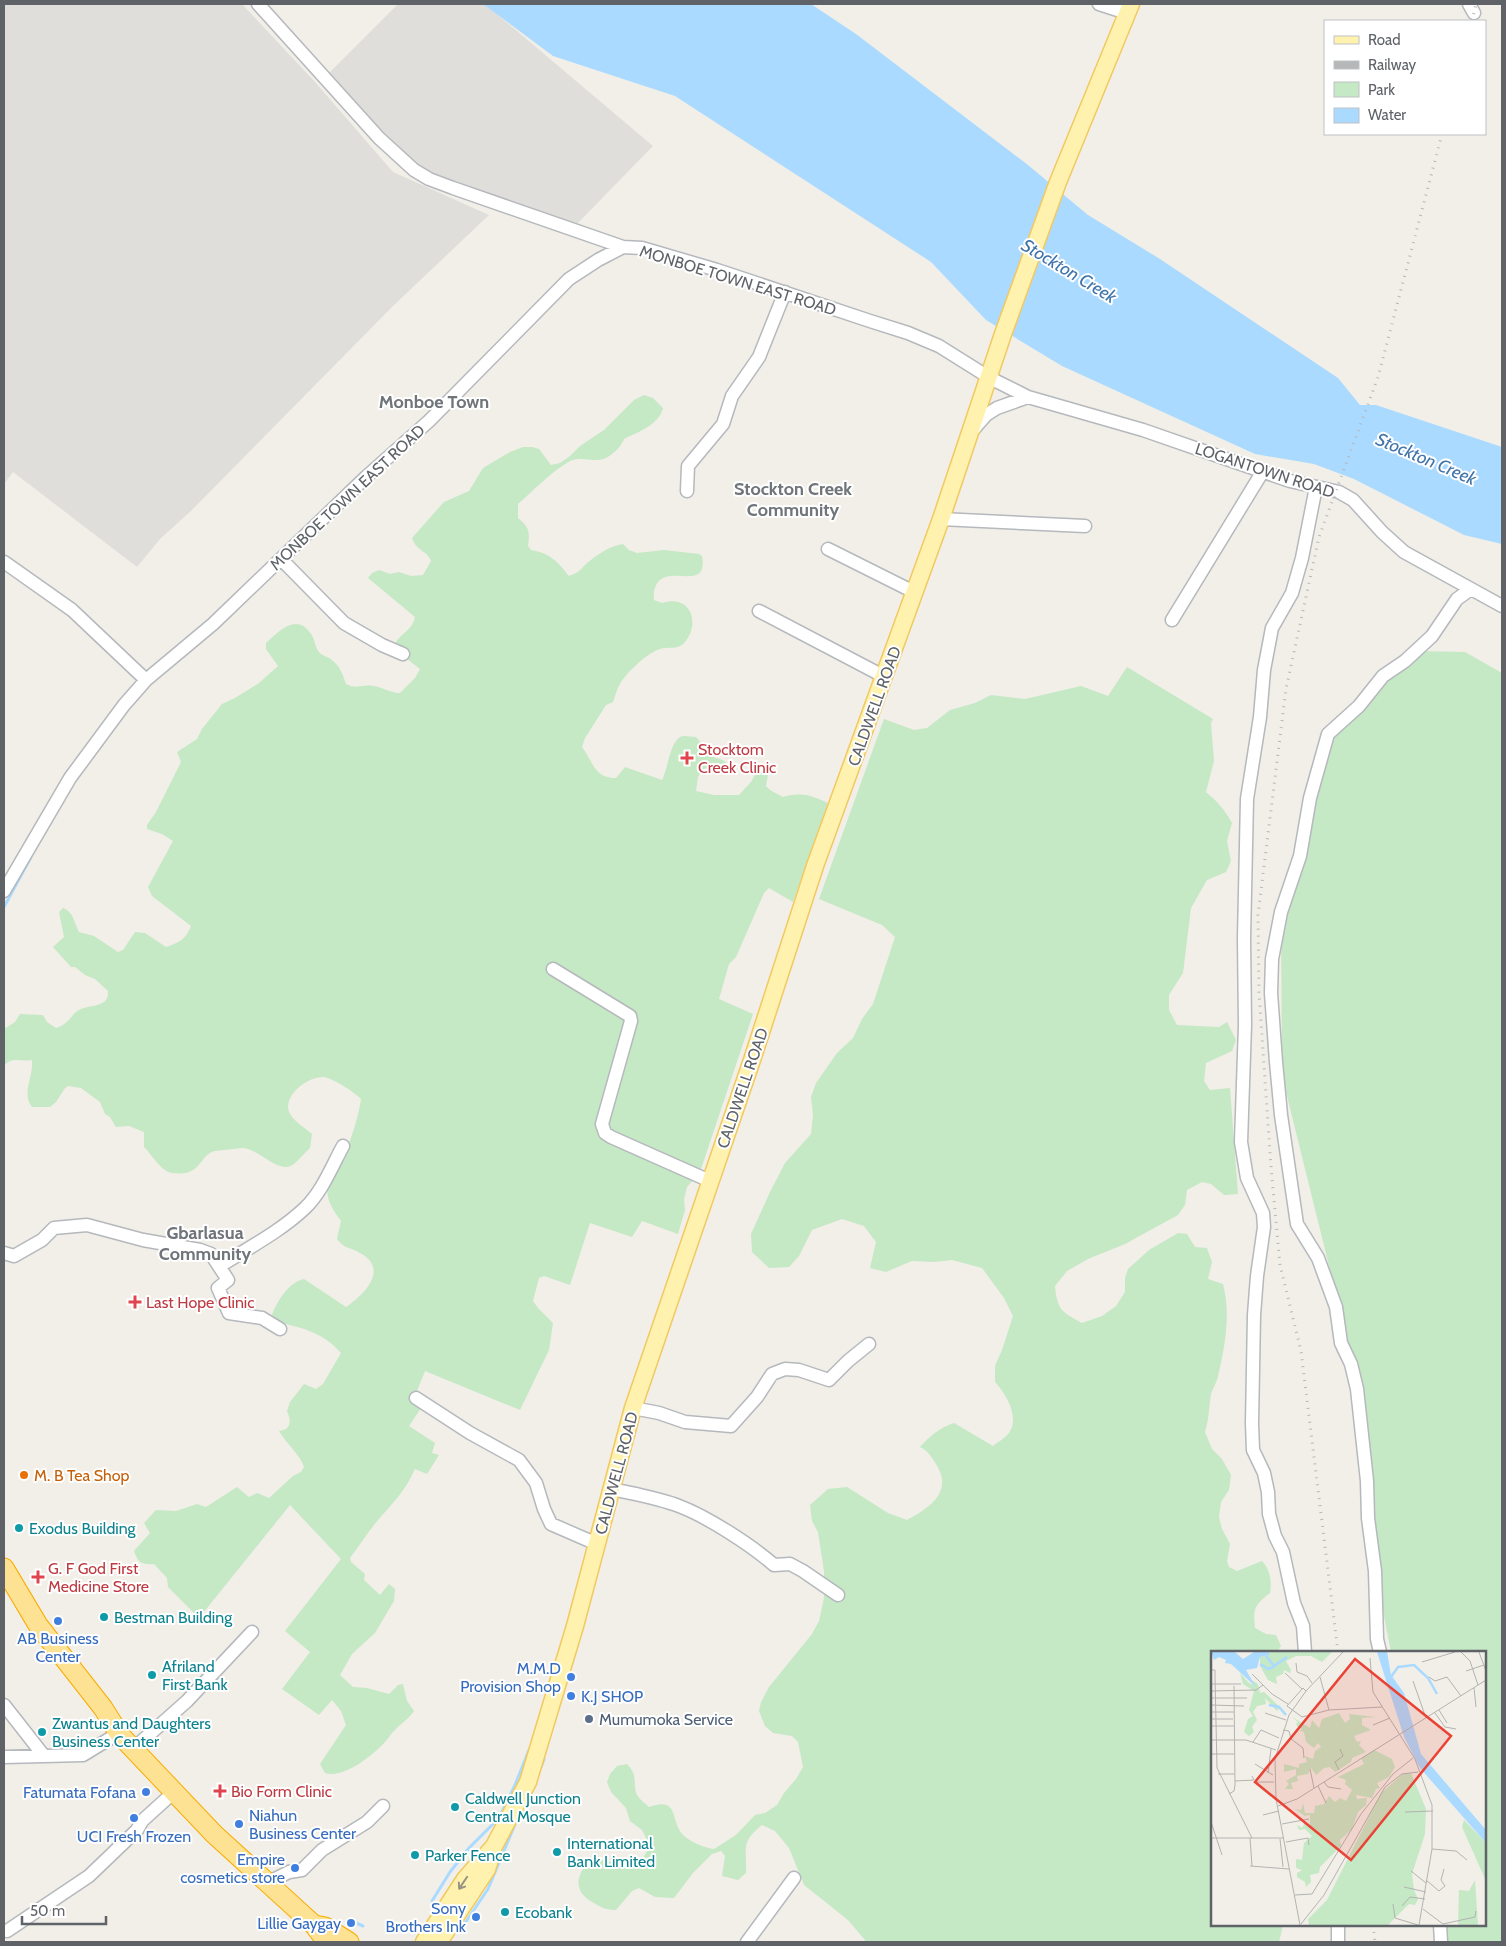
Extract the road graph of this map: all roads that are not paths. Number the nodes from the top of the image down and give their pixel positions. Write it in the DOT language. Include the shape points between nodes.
graph roads {
  1 [pos="258,4"];
  2 [pos="1099,4"];
  3 [pos="1129,8"];
  4 [pos="623,247"];
  5 [pos="785,292"];
  6 [pos="990,378"];
  7 [pos="1028,397"];
  8 [pos="970,433"];
  9 [pos="1263,471"];
  10 [pos="1316,487"];
  11 [pos="687,490"];
  12 [pos="941,519"];
  13 [pos="1085,526"];
  14 [pos="828,549"];
  15 [pos="281,559"];
  16 [pos="4,562"];
  17 [pos="1470,589"];
  18 [pos="914,592"];
  19 [pos="1502,606"];
  20 [pos="759,611"];
  21 [pos="1172,620"];
  22 [pos="403,654"];
  23 [pos="885,677"];
  24 [pos="146,680"];
  25 [pos="4,891"];
  26 [pos="553,969"];
  27 [pos="343,1146"];
  28 [pos="710,1182"];
  29 [pos="4,1253"];
  30 [pos="220,1266"];
  31 [pos="280,1329"];
  32 [pos="869,1344"];
  33 [pos="416,1398"];
  34 [pos="633,1408"];
  35 [pos="612,1489"];
  36 [pos="597,1544"];
  37 [pos="4,1568"];
  38 [pos="838,1596"];
  39 [pos="252,1632"];
  40 [pos="1305,1651"];
  41 [pos="1380,1651"];
  42 [pos="4,1705"];
  43 [pos="119,1733"];
  44 [pos="134,1748"];
  45 [pos="44,1756"];
  46 [pos="4,1757"];
  47 [pos="174,1792"];
  48 [pos="383,1806"];
  49 [pos="494,1846"];
  50 [pos="794,1878"];
  51 [pos="269,1885"];
  52 [pos="34,1924"];
  53 [pos="314,1925"];
  54 [pos="1338,1926"];
  55 [pos="1440,1926"];
  56 [pos="5,1931"];
  57 [pos="327,1942"];
  58 [pos="349,1942"];
  59 [pos="424,1942"];
  60 [pos="439,1942"];
  61 [pos="747,1942"];
  62 [pos="1338,1942"];
  63 [pos="1441,1942"];
  1 -- 4 [label="street" via="364,122 414,170 453,188"];
  2 -- 3 [label="street"];
  3 -- 6 [label="main road, CALDWELL ROAD" via="1058,182"];
  4 -- 5 [label="street, MONBOE TOWN EAST ROAD" via="642,248"];
  4 -- 15 [label="street, MONBOE TOWN EAST ROAD" via="569,279 429,421"];
  5 -- 6 [label="street, MONBOE TOWN EAST ROAD" via="908,332 939,346"];
  5 -- 11 [label="street" via="759,356 732,396 723,424 688,466"];
  6 -- 7 [label="street, LOGANTOWN ROAD"];
  6 -- 8 [label="main road, CALDWELL ROAD"];
  7 -- 8 [label="street" via="997,408"];
  7 -- 9 [label="street, LOGANTOWN ROAD" via="1143,430"];
  8 -- 12 [label="main road, CALDWELL ROAD"];
  9 -- 10 [label="street, LOGANTOWN ROAD"];
  9 -- 21 [label="street"];
  10 -- 17 [label="street, LOGANTOWN ROAD" via="1339,492 1353,500 1404,552"];
  10 -- 40 [label="street" via="1292,593 1272,628 1247,799 1241,1142 1247,1178 1263,1213 1264,1227 1254,1316 1253,1450 1264,1473 1269,1514 1303,1626"];
  12 -- 13 [label="street"];
  12 -- 18 [label="main road, CALDWELL ROAD"];
  14 -- 18 [label="street"];
  15 -- 22 [label="street" via="344,623"];
  15 -- 24 [label="street, MONBOE TOWN EAST ROAD" via="213,624"];
  16 -- 24 [label="street" via="72,610"];
  17 -- 19 [label="street, LOGANTOWN ROAD"];
  17 -- 41 [label="street" via="1457,599 1432,636 1383,676 1359,706 1328,734 1310,798 1300,856 1281,912 1272,959 1276,1062 1297,1224 1318,1258 1336,1306 1340,1343 1357,1389"];
  18 -- 23 [label="main road, CALDWELL ROAD"];
  20 -- 23 [label="street"];
  23 -- 28 [label="main road, CALDWELL ROAD" via="815,866"];
  24 -- 25 [label="street, MONBOE TOWN EAST ROAD" via="70,778"];
  26 -- 28 [label="street" via="630,1016 602,1124 605,1133"];
  27 -- 30 [label="street" via="307,1207"];
  28 -- 34 [label="main road, CALDWELL ROAD"];
  29 -- 30 [label="street" via="14,1256 42,1240 54,1228 87,1224 143,1240 200,1250 211,1254"];
  30 -- 31 [label="street" via="228,1280 218,1288 229,1313 262,1318"];
  32 -- 34 [label="street" via="829,1380 799,1370 785,1369 772,1374 731,1426 685,1422"];
  33 -- 36 [label="street" via="519,1460 536,1483 551,1524"];
  34 -- 35 [label="main road, CALDWELL ROAD"];
  35 -- 36 [label="main road, CALDWELL ROAD"];
  35 -- 38 [label="street" via="698,1514 774,1565 790,1564 804,1570"];
  36 -- 49 [label="main road, CALDWELL ROAD" via="528,1782"];
  37 -- 43 [label="highway" via="38,1626"];
  39 -- 44 [label="street" via="187,1701"];
  42 -- 45 [label="street"];
  43 -- 44 [label="highway"];
  43 -- 45 [label="street" via="83,1755"];
  44 -- 47 [label="highway"];
  45 -- 46 [label="street"];
  47 -- 51 [label="highway"];
  47 -- 56 [label="street" via="89,1876"];
  48 -- 51 [label="street" via="367,1822 322,1850 302,1870 275,1878"];
  49 -- 59 [label="main road, CALDWELL ROAD, one-way" via="465,1879"];
  49 -- 60 [label="main road, CALDWELL ROAD" via="488,1868"];
  50 -- 61 [label="street"];
  51 -- 53 [label="highway"];
  52 -- 56 [label="street"];
  53 -- 57 [label="highway"];
  53 -- 58 [label="highway" via="325,1927"];
  54 -- 62 [label="street"];
  55 -- 63 [label="street"];
}
